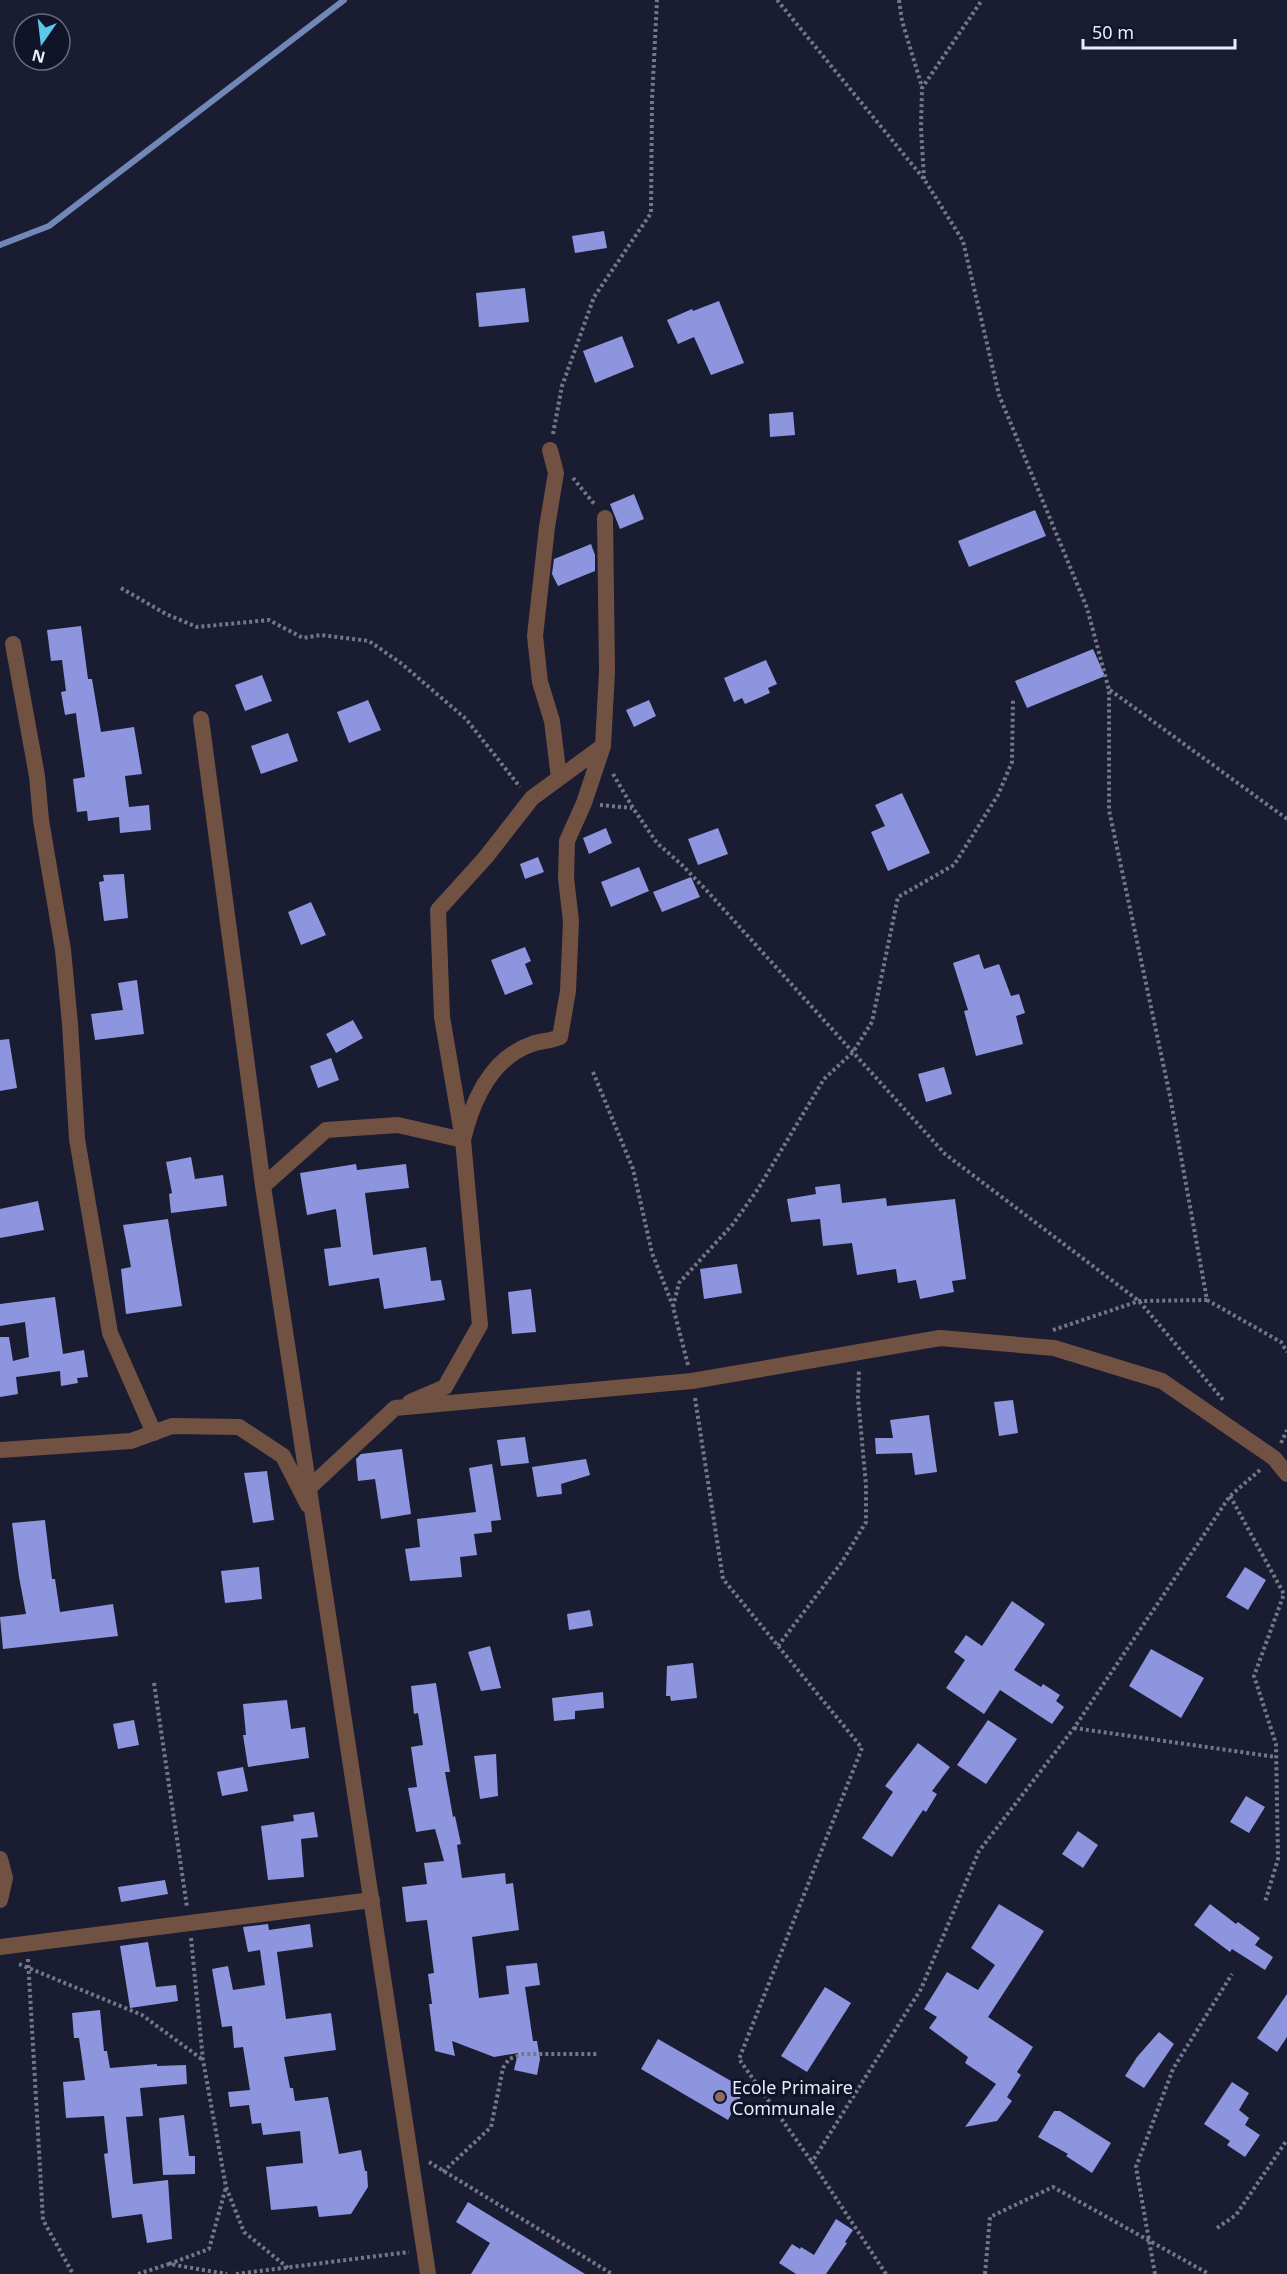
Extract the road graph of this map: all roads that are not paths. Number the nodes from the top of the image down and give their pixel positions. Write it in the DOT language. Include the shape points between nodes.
graph roads {
  1 [pos="550,450"];
  2 [pos="605,518"];
  3 [pos="13,644"];
  4 [pos="201,719"];
  5 [pos="603,746"];
  6 [pos="559,778"];
  7 [pos="464,1140"];
  8 [pos="263,1186"];
  9 [pos="395,1408"];
  10 [pos="154,1433"];
  11 [pos="0,1450"];
  12 [pos="1287,1474"];
  13 [pos="309,1488"];
  14 [pos="314,1515"];
  15 [pos="0,1859"];
  16 [pos="0,1900"];
  17 [pos="372,1900"];
  18 [pos="5,1954"];
  19 [pos="428,2274"];
  1 -- 6 [label="street" via="556,473 535,636"];
  2 -- 5 [label="street" via="607,671"];
  3 -- 10 [label="street" via="63,950 77,1139 110,1334"];
  4 -- 8 [label="street"];
  5 -- 6 [label="street"];
  5 -- 7 [label="street" via="567,841 571,921 566,1012 560,1037 531,1044 499,1064 470,1114"];
  6 -- 7 [label="street" via="532,798 438,910 442,1017"];
  7 -- 8 [label="street" via="398,1125 326,1130"];
  7 -- 9 [label="street" via="480,1325 445,1387"];
  8 -- 13 [label="street"];
  9 -- 12 [label="street" via="692,1381 940,1338 1054,1348 1162,1381 1274,1458"];
  9 -- 13 [label="street"];
  10 -- 11 [label="street" via="131,1441"];
  10 -- 14 [label="street" via="172,1426 239,1427 283,1456"];
  13 -- 14 [label="street"];
  14 -- 17 [label="street"];
  15 -- 16 [label="street" via="5,1878"];
  17 -- 18 [label="street" via="27,1944"];
  17 -- 19 [label="street"];
}
